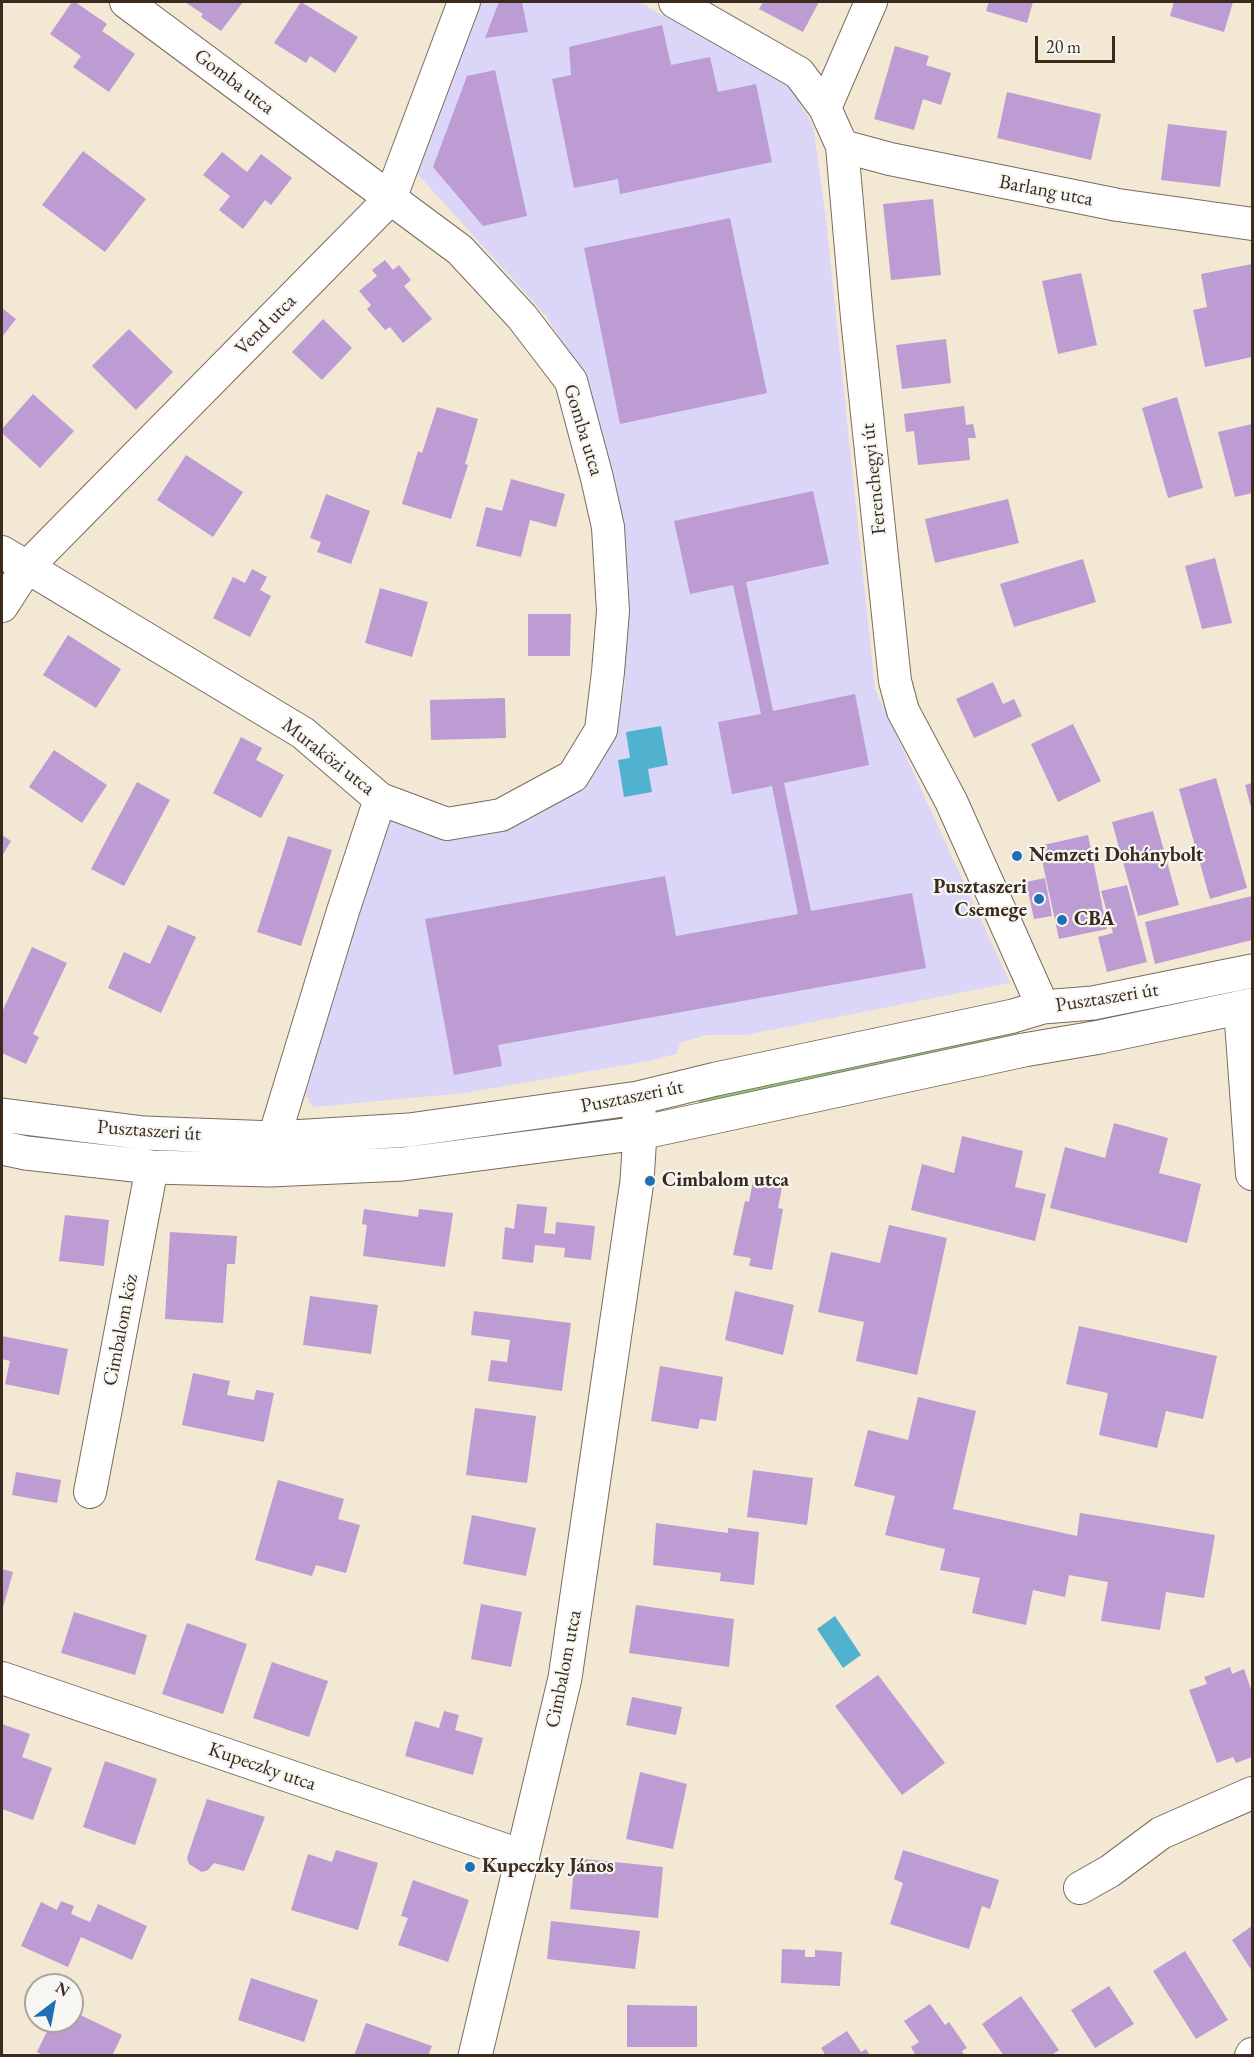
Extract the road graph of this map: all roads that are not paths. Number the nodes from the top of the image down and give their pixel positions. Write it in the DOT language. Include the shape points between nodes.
graph roads {
  1 [pos="126,2"];
  2 [pos="464,2"];
  3 [pos="675,2"];
  4 [pos="871,2"];
  5 [pos="825,108"];
  6 [pos="842,146"];
  7 [pos="390,199"];
  8 [pos="1252,224"];
  9 [pos="14,560"];
  10 [pos="2,606"];
  11 [pos="381,799"];
  12 [pos="1245,973"];
  13 [pos="1246,1006"];
  14 [pos="1043,1008"];
  15 [pos="1051,1046"];
  16 [pos="638,1098"];
  17 [pos="2,1115"];
  18 [pos="640,1133"];
  19 [pos="273,1138"];
  20 [pos="2,1148"];
  21 [pos="152,1167"];
  22 [pos="1252,1174"];
  23 [pos="90,1492"];
  24 [pos="2,1678"];
  25 [pos="1252,1793"];
  26 [pos="523,1856"];
  27 [pos="1080,1888"];
  28 [pos="475,2055"];
  1 -- 7 [label="street, Gomba utca"];
  2 -- 7 [label="street, Vend utca"];
  3 -- 5 [label="street, Ferenchegyi út" via="799,73"];
  4 -- 5 [label="street"];
  5 -- 6 [label="street, Ferenchegyi út"];
  6 -- 8 [label="street, Barlang utca" via="1118,205"];
  6 -- 14 [label="street, Ferenchegyi út" via="895,681 903,711 951,801"];
  7 -- 9 [label="street, Vend utca"];
  7 -- 11 [label="street, Gomba utca" via="460,250 522,317 571,381 608,527 613,611 601,730 573,776 501,815 447,824"];
  9 -- 10 [label="street, Vend utca"];
  9 -- 11 [label="street, Muraközi utca" via="303,733"];
  11 -- 19 [label="street, Muraközi utca"];
  12 -- 13 [label="street"];
  12 -- 14 [label="street, Pusztaszeri út" via="1093,1004"];
  13 -- 15 [label="street, Pusztaszeri út"];
  13 -- 22 [label="street"];
  14 -- 15 [label="street"];
  14 -- 16 [label="street, Pusztaszeri út"];
  15 -- 18 [label="street, Pusztaszeri út"];
  16 -- 18 [label="street, Cimbalom utca"];
  16 -- 19 [label="street, Pusztaszeri út" via="409,1130"];
  17 -- 19 [label="street, Pusztaszeri út" via="144,1133"];
  18 -- 21 [label="street, Pusztaszeri út" via="403,1164 270,1170"];
  18 -- 26 [label="street, Cimbalom utca" via="638,1181 565,1678"];
  20 -- 21 [label="street, Pusztaszeri út"];
  21 -- 23 [label="street, Cimbalom köz"];
  24 -- 26 [label="street, Kupeczky utca"];
  25 -- 27 [label="street" via="1161,1833"];
  26 -- 28 [label="street, Cimbalom utca"];
}
